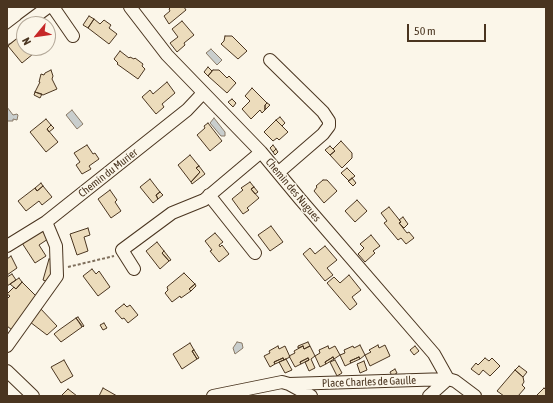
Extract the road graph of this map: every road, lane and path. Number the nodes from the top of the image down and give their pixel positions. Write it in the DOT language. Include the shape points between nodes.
graph roads {
  1 [pos="48,7"];
  2 [pos="53,7"];
  3 [pos="130,7"];
  4 [pos="36,16"];
  5 [pos="16,32"];
  6 [pos="73,36"];
  7 [pos="7,38"];
  8 [pos="270,60"];
  9 [pos="203,93"];
  10 [pos="261,152"];
  11 [pos="279,172"];
  12 [pos="209,195"];
  13 [pos="46,222"];
  14 [pos="7,246"];
  15 [pos="122,250"];
  16 [pos="255,253"];
  17 [pos="134,269"];
  18 [pos="57,270"];
  19 [pos="7,346"];
  20 [pos="7,371"];
  21 [pos="448,379"];
  22 [pos="290,384"];
  23 [pos="33,396"];
  24 [pos="213,396"];
  25 [pos="311,396"];
  26 [pos="429,396"];
  27 [pos="475,396"];
  1 -- 4 [label="street"];
  2 -- 6 [label="street"];
  3 -- 9 [label="street, Chemin des Nugues" via="167,55"];
  5 -- 7 [label="street"];
  8 -- 11 [label="street" via="330,121 323,134"];
  9 -- 10 [label="street, Chemin des Nugues"];
  9 -- 13 [label="street, Chemin du Murier" via="187,110"];
  10 -- 11 [label="street, Chemin des Nugues"];
  10 -- 12 [label="street"];
  11 -- 21 [label="street, Chemin des Nugues" via="434,354"];
  12 -- 15 [label="street" via="204,200 172,213"];
  12 -- 16 [label="street"];
  13 -- 14 [label="street, Chemin du Murier"];
  13 -- 18 [label="street" via="56,246"];
  15 -- 17 [label="street"];
  15 -- 18 [label="path" via="113,256"];
  18 -- 19 [label="street" via="57,276"];
  20 -- 23 [label="street"];
  21 -- 22 [label="street, Place Charles de Gaulle"];
  21 -- 26 [label="street"];
  21 -- 27 [label="street" via="455,381"];
  22 -- 24 [label="street, Place Charles de Gaulle" via="282,382"];
  22 -- 25 [label="street"];
}
